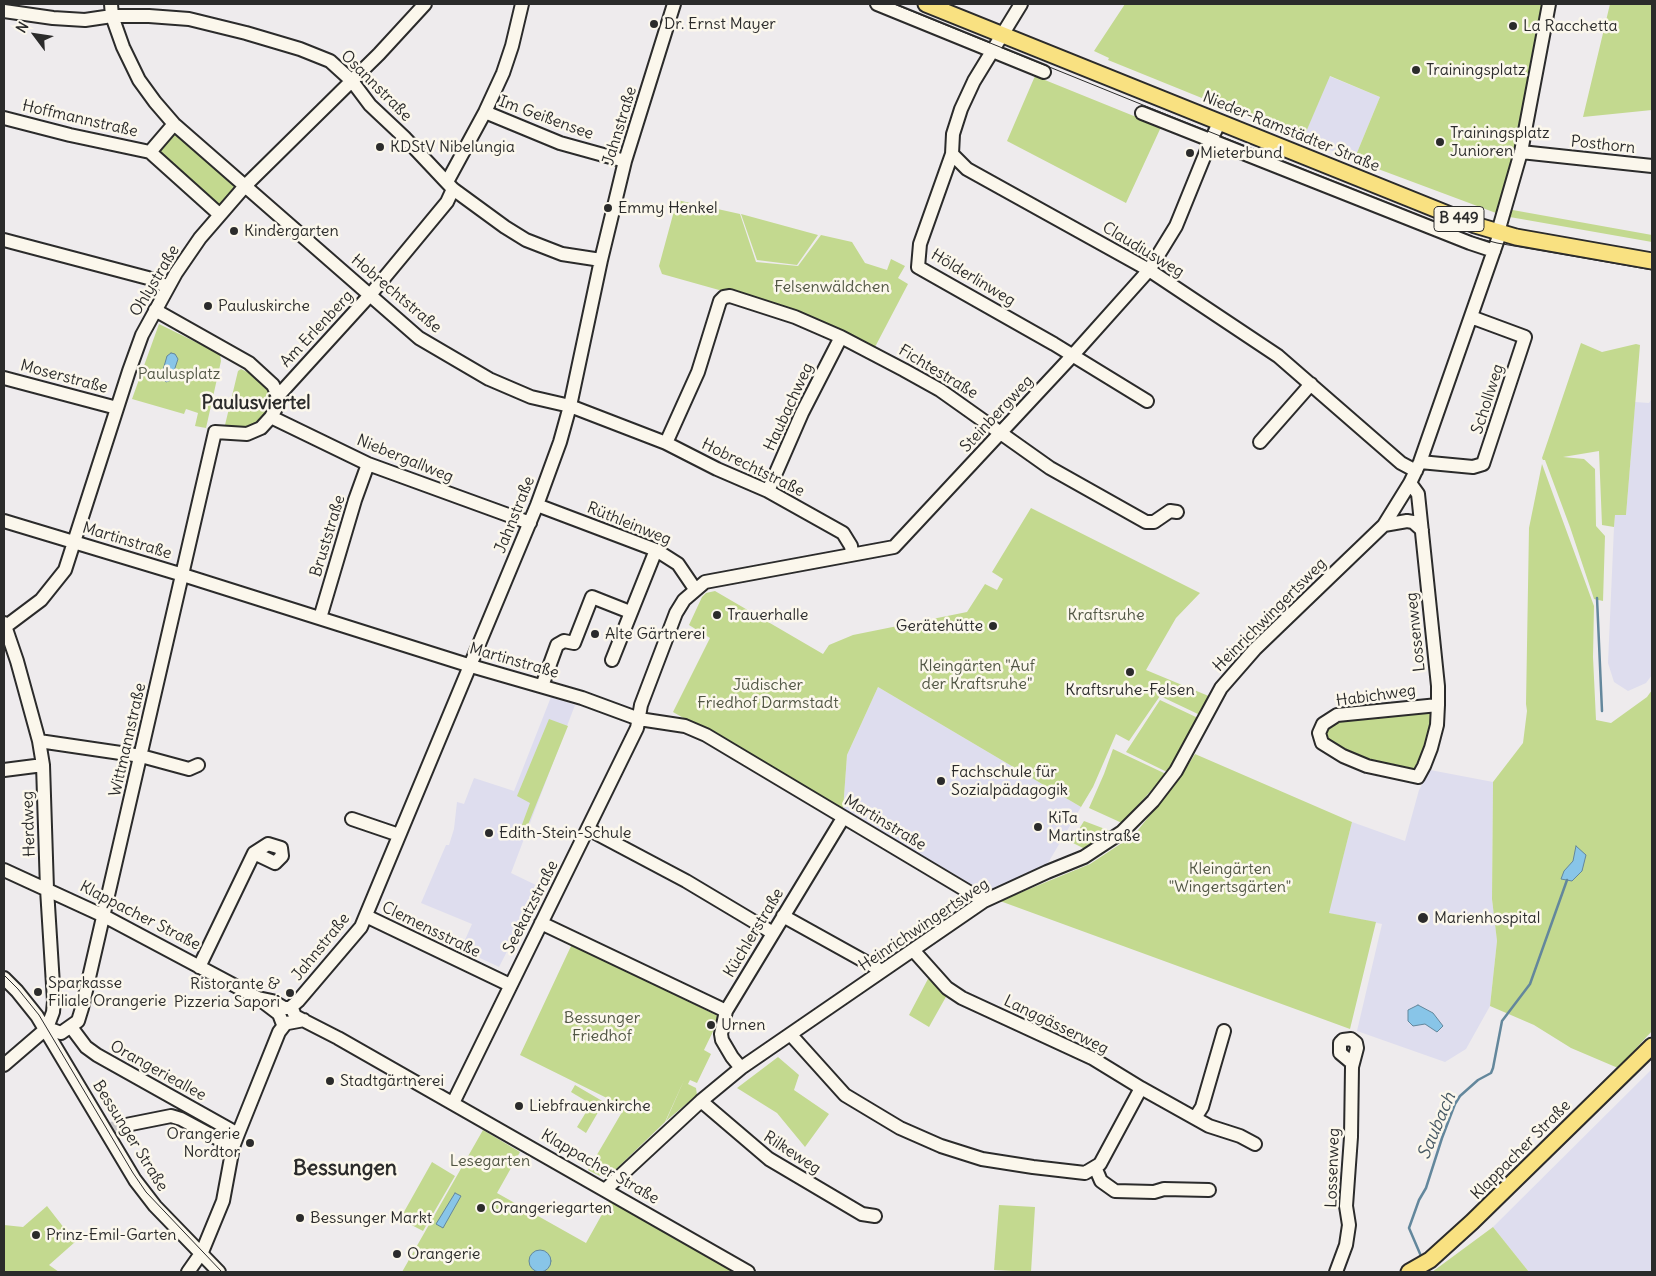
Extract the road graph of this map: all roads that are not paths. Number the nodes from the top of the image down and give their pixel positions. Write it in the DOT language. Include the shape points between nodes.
graph roads {
  1 [pos="424,4"];
  2 [pos="522,4"];
  3 [pos="674,4"];
  4 [pos="877,4"];
  5 [pos="926,4"];
  6 [pos="1021,4"];
  7 [pos="1550,4"];
  8 [pos="112,10"];
  9 [pos="4,11"];
  10 [pos="1002,35"];
  11 [pos="992,50"];
  12 [pos="1044,72"];
  13 [pos="352,81"];
  14 [pos="485,112"];
  15 [pos="1142,112"];
  16 [pos="4,118"];
  17 [pos="1219,123"];
  18 [pos="174,124"];
  19 [pos="1211,140"];
  20 [pos="150,152"];
  21 [pos="1521,152"];
  22 [pos="952,154"];
  23 [pos="626,161"];
  24 [pos="1652,166"];
  25 [pos="245,186"];
  26 [pos="450,186"];
  27 [pos="219,214"];
  28 [pos="1498,232"];
  29 [pos="4,240"];
  30 [pos="1494,251"];
  31 [pos="601,260"];
  32 [pos="1652,261"];
  33 [pos="1149,270"];
  34 [pos="168,287"];
  35 [pos="370,295"];
  36 [pos="155,310"];
  37 [pos="1471,317"];
  38 [pos="841,337"];
  39 [pos="1073,355"];
  40 [pos="4,378"];
  41 [pos="1311,384"];
  42 [pos="278,396"];
  43 [pos="1147,401"];
  44 [pos="570,406"];
  45 [pos="117,408"];
  46 [pos="271,417"];
  47 [pos="1001,433"];
  48 [pos="1260,442"];
  49 [pos="666,443"];
  50 [pos="368,464"];
  51 [pos="1418,467"];
  52 [pos="1410,483"];
  53 [pos="768,491"];
  54 [pos="538,505"];
  55 [pos="1177,512"];
  56 [pos="4,521"];
  57 [pos="530,524"];
  58 [pos="1384,525"];
  59 [pos="1422,530"];
  60 [pos="75,542"];
  61 [pos="656,550"];
  62 [pos="852,554"];
  63 [pos="183,575"];
  64 [pos="695,589"];
  65 [pos="630,612"];
  66 [pos="320,618"];
  67 [pos="4,625"];
  68 [pos="612,660"];
  69 [pos="471,666"];
  70 [pos="542,686"];
  71 [pos="1438,705"];
  72 [pos="639,719"];
  73 [pos="39,741"];
  74 [pos="141,756"];
  75 [pos="43,765"];
  76 [pos="198,765"];
  77 [pos="4,770"];
  78 [pos="1418,777"];
  79 [pos="843,818"];
  80 [pos="352,819"];
  81 [pos="588,829"];
  82 [pos="398,835"];
  83 [pos="254,853"];
  84 [pos="4,870"];
  85 [pos="47,889"];
  86 [pos="984,901"];
  87 [pos="104,916"];
  88 [pos="366,916"];
  89 [pos="784,916"];
  90 [pos="541,924"];
  91 [pos="773,933"];
  92 [pos="913,950"];
  93 [pos="200,967"];
  94 [pos="882,971"];
  95 [pos="4,978"];
  96 [pos="510,985"];
  97 [pos="726,1011"];
  98 [pos="289,1016"];
  99 [pos="71,1027"];
  100 [pos="46,1029"];
  101 [pos="1224,1031"];
  102 [pos="791,1035"];
  103 [pos="1652,1046"];
  104 [pos="1352,1063"];
  105 [pos="4,1064"];
  106 [pos="741,1068"];
  107 [pos="1141,1088"];
  108 [pos="701,1101"];
  109 [pos="453,1103"];
  110 [pos="1195,1118"];
  111 [pos="126,1125"];
  112 [pos="238,1134"];
  113 [pos="1255,1144"];
  114 [pos="233,1147"];
  115 [pos="1095,1167"];
  116 [pos="605,1190"];
  117 [pos="1209,1190"];
  118 [pos="875,1216"];
  119 [pos="201,1253"];
  120 [pos="188,1272"];
  121 [pos="219,1272"];
  122 [pos="748,1272"];
  123 [pos="1336,1272"];
  124 [pos="1408,1272"];
  1 -- 13 [label="street, Ohlystraße"];
  2 -- 14 [label="street, Am Erlenberg" via="503,73"];
  3 -- 23 [label="street, Jahnstraße"];
  4 -- 11 [label="street"];
  5 -- 10 [label="main road, Nieder-Ramstädter Straße / B 449"];
  6 -- 10 [label="street, Hölderlinweg"];
  7 -- 21 [label="street, Heinrichwingertsweg"];
  8 -- 9 [label="street, Osannstraße" via="85,20"];
  8 -- 13 [label="street, Osannstraße" via="189,20 246,33 330,61"];
  8 -- 18 [label="street, Hobrechtstraße" via="123,47 139,80"];
  10 -- 11 [label="street, Hölderlinweg"];
  10 -- 17 [label="main road, Nieder-Ramstädter Straße / B 449"];
  11 -- 12 [label="street"];
  11 -- 22 [label="street, Hölderlinweg" via="961,109 953,134"];
  13 -- 25 [label="street, Ohlystraße"];
  13 -- 26 [label="street, Osannstraße" via="370,105"];
  14 -- 23 [label="street, Im Geißensee" via="560,143"];
  14 -- 26 [label="street, Am Erlenberg"];
  15 -- 19 [label="street"];
  16 -- 20 [label="street, Hoffmannstraße"];
  17 -- 19 [label="street, Steinbergweg"];
  17 -- 28 [label="main road, Nieder-Ramstädter Straße / B 449"];
  18 -- 20 [label="street, Hoffmannstraße"];
  18 -- 25 [label="street, Hobrechtstraße"];
  19 -- 30 [label="street"];
  19 -- 33 [label="street, Steinbergweg" via="1176,226"];
  20 -- 27 [label="street, Hoffmannstraße"];
  21 -- 24 [label="street, Posthorn"];
  21 -- 28 [label="street, Heinrichwingertsweg"];
  22 -- 33 [label="street, Claudiusweg" via="967,169"];
  22 -- 39 [label="street, Hölderlinweg" via="920,244 918,267"];
  23 -- 31 [label="street, Jahnstraße"];
  25 -- 27 [label="street, Ohlystraße"];
  25 -- 35 [label="street, Hobrechtstraße"];
  26 -- 31 [label="street, Osannstraße" via="526,240 562,254"];
  26 -- 35 [label="street, Am Erlenberg" via="447,202"];
  27 -- 34 [label="street, Ohlystraße"];
  28 -- 30 [label="street, Heinrichwingertsweg"];
  28 -- 32 [label="main road, Nieder-Ramstädter Straße / B 449"];
  29 -- 34 [label="street" via="148,278"];
  30 -- 37 [label="street, Heinrichwingertsweg"];
  31 -- 44 [label="street, Jahnstraße"];
  33 -- 39 [label="street, Steinbergweg"];
  33 -- 41 [label="street, Claudiusweg" via="1278,356"];
  34 -- 36 [label="street, Ohlystraße"];
  35 -- 42 [label="street, Am Erlenberg"];
  35 -- 44 [label="street, Hobrechtstraße" via="418,338 451,358 531,397"];
  36 -- 42 [label="street" via="249,363 273,385"];
  36 -- 45 [label="street, Ohlystraße" via="142,335"];
  37 -- 51 [label="street, Heinrichwingertsweg"];
  37 -- 51 [label="street, Schollweg" via="1525,337 1483,464 1473,467"];
  38 -- 47 [label="street, Fichtestraße" via="940,390"];
  38 -- 49 [label="street, Fichtestraße" via="774,309 730,296 721,299 698,372"];
  38 -- 53 [label="street, Haubachweg" via="802,413"];
  39 -- 43 [label="street, Hölderlinweg"];
  39 -- 47 [label="street, Steinbergweg"];
  40 -- 45 [label="street, Moserstraße"];
  41 -- 48 [label="street"];
  41 -- 51 [label="street, Claudiusweg" via="1401,463"];
  42 -- 46 [label="street"];
  44 -- 49 [label="street, Hobrechtstraße"];
  44 -- 54 [label="street, Jahnstraße"];
  45 -- 60 [label="street, Ohlystraße"];
  46 -- 50 [label="street, Niebergallweg"];
  46 -- 63 [label="street, Wittmannstraße" via="262,428 246,434 215,432"];
  47 -- 55 [label="street, Fichtestraße" via="1050,468 1146,522 1154,522 1170,511"];
  47 -- 62 [label="street, Steinbergweg" via="894,547"];
  49 -- 53 [label="street, Hobrechtstraße"];
  50 -- 57 [label="street, Niebergallweg"];
  50 -- 66 [label="street, Bruststraße"];
  51 -- 52 [label="street, Heinrichwingertsweg"];
  52 -- 58 [label="street, Heinrichwingertsweg"];
  52 -- 59 [label="street, Lossenweg" via="1418,494"];
  53 -- 62 [label="street, Hobrechtstraße" via="843,533"];
  54 -- 57 [label="street, Jahnstraße"];
  54 -- 61 [label="street, Rüthleinweg"];
  56 -- 60 [label="street, Martinstraße"];
  57 -- 69 [label="street, Jahnstraße"];
  58 -- 59 [label="street" via="1407,521"];
  58 -- 86 [label="street, Heinrichwingertsweg" via="1255,649 1220,688 1176,771 1153,801 1122,832 1084,857"];
  59 -- 71 [label="street, Lossenweg"];
  60 -- 63 [label="street, Martinstraße"];
  60 -- 67 [label="street, Ohlystraße" via="65,570 41,600"];
  61 -- 64 [label="street, Rüthleinweg" via="678,564"];
  61 -- 65 [label="street"];
  62 -- 64 [label="street, Steinbergweg" via="705,582"];
  63 -- 66 [label="street, Martinstraße"];
  63 -- 74 [label="street, Wittmannstraße"];
  64 -- 72 [label="street, Seekatzstraße" via="676,613 641,705"];
  65 -- 68 [label="street"];
  65 -- 70 [label="street" via="592,597 574,643 564,641 557,645"];
  66 -- 69 [label="street, Martinstraße"];
  67 -- 73 [label="street, Herdweg"];
  69 -- 70 [label="street, Martinstraße"];
  69 -- 82 [label="street, Jahnstraße"];
  70 -- 72 [label="street, Martinstraße"];
  71 -- 78 [label="street, Lossenweg" via="1431,748"];
  71 -- 78 [label="street, Habichweg" via="1337,715 1323,724 1319,733 1322,743 1343,756 1366,766"];
  72 -- 79 [label="street, Martinstraße" via="685,726 706,735"];
  72 -- 81 [label="street, Seekatzstraße" via="638,728"];
  73 -- 74 [label="street"];
  73 -- 75 [label="street, Herdweg"];
  74 -- 76 [label="street" via="189,769"];
  74 -- 87 [label="street, Wittmannstraße"];
  75 -- 77 [label="street"];
  75 -- 85 [label="street, Herdweg"];
  79 -- 86 [label="street, Martinstraße"];
  79 -- 89 [label="street, Küchlerstraße"];
  80 -- 82 [label="street"];
  81 -- 90 [label="street, Seekatzstraße"];
  81 -- 91 [label="street" via="686,881"];
  82 -- 88 [label="street, Jahnstraße"];
  83 -- 93 [label="street"];
  84 -- 85 [label="street, Klappacher Straße"];
  85 -- 87 [label="street, Klappacher Straße"];
  85 -- 100 [label="street, Herdweg" via="54,1001"];
  86 -- 92 [label="street, Heinrichwingertsweg"];
  87 -- 93 [label="street, Klappacher Straße"];
  87 -- 99 [label="street, Wittmannstraße" via="82,1008 78,1021"];
  88 -- 96 [label="street, Clemensstraße"];
  88 -- 98 [label="street, Jahnstraße" via="361,927"];
  89 -- 91 [label="street, Küchlerstraße"];
  89 -- 94 [label="street"];
  90 -- 96 [label="street, Seekatzstraße"];
  90 -- 97 [label="street"];
  91 -- 97 [label="street, Küchlerstraße"];
  92 -- 94 [label="street, Heinrichwingertsweg"];
  92 -- 107 [label="street, Langgässerweg" via="947,988 962,998 1092,1058"];
  93 -- 98 [label="street, Klappacher Straße"];
  94 -- 102 [label="street, Heinrichwingertsweg"];
  95 -- 100 [label="street, Bessunger Straße" via="28,1003"];
  96 -- 109 [label="street, Seekatzstraße"];
  97 -- 106 [label="street, Küchlerstraße" via="720,1034"];
  98 -- 109 [label="street, Klappacher Straße"];
  98 -- 112 [label="street, Jahnstraße"];
  99 -- 100 [label="street" via="61,1033"];
  99 -- 112 [label="street, Orangerieallee" via="86,1047 97,1055"];
  100 -- 105 [label="street"];
  100 -- 119 [label="street, Bessunger Straße" via="108,1129 131,1174 146,1195"];
  101 -- 110 [label="street" via="1202,1107"];
  102 -- 106 [label="street, Heinrichwingertsweg"];
  102 -- 115 [label="street" via="845,1095 900,1128 941,1146 982,1159 1034,1167 1085,1173"];
  103 -- 124 [label="main road, Klappacher Straße" via="1466,1228 1430,1260"];
  104 -- 123 [label="street, Lossenweg" via="1348,1225 1346,1245"];
  106 -- 108 [label="street, Heinrichwingertsweg"];
  107 -- 110 [label="street, Langgässerweg"];
  107 -- 115 [label="street" via="1100,1164"];
  108 -- 116 [label="street, Heinrichwingertsweg"];
  108 -- 118 [label="street, Rilkeweg" via="769,1159 862,1214"];
  109 -- 116 [label="street, Klappacher Straße"];
  110 -- 113 [label="street, Langgässerweg"];
  111 -- 114 [label="street" via="171,1116"];
  112 -- 114 [label="street, Jahnstraße"];
  114 -- 119 [label="street, Jahnstraße" via="223,1201"];
  115 -- 117 [label="street" via="1101,1181 1115,1192"];
  116 -- 122 [label="street, Klappacher Straße"];
  119 -- 120 [label="street, Jahnstraße"];
  119 -- 121 [label="street, Bessunger Straße"];
}
